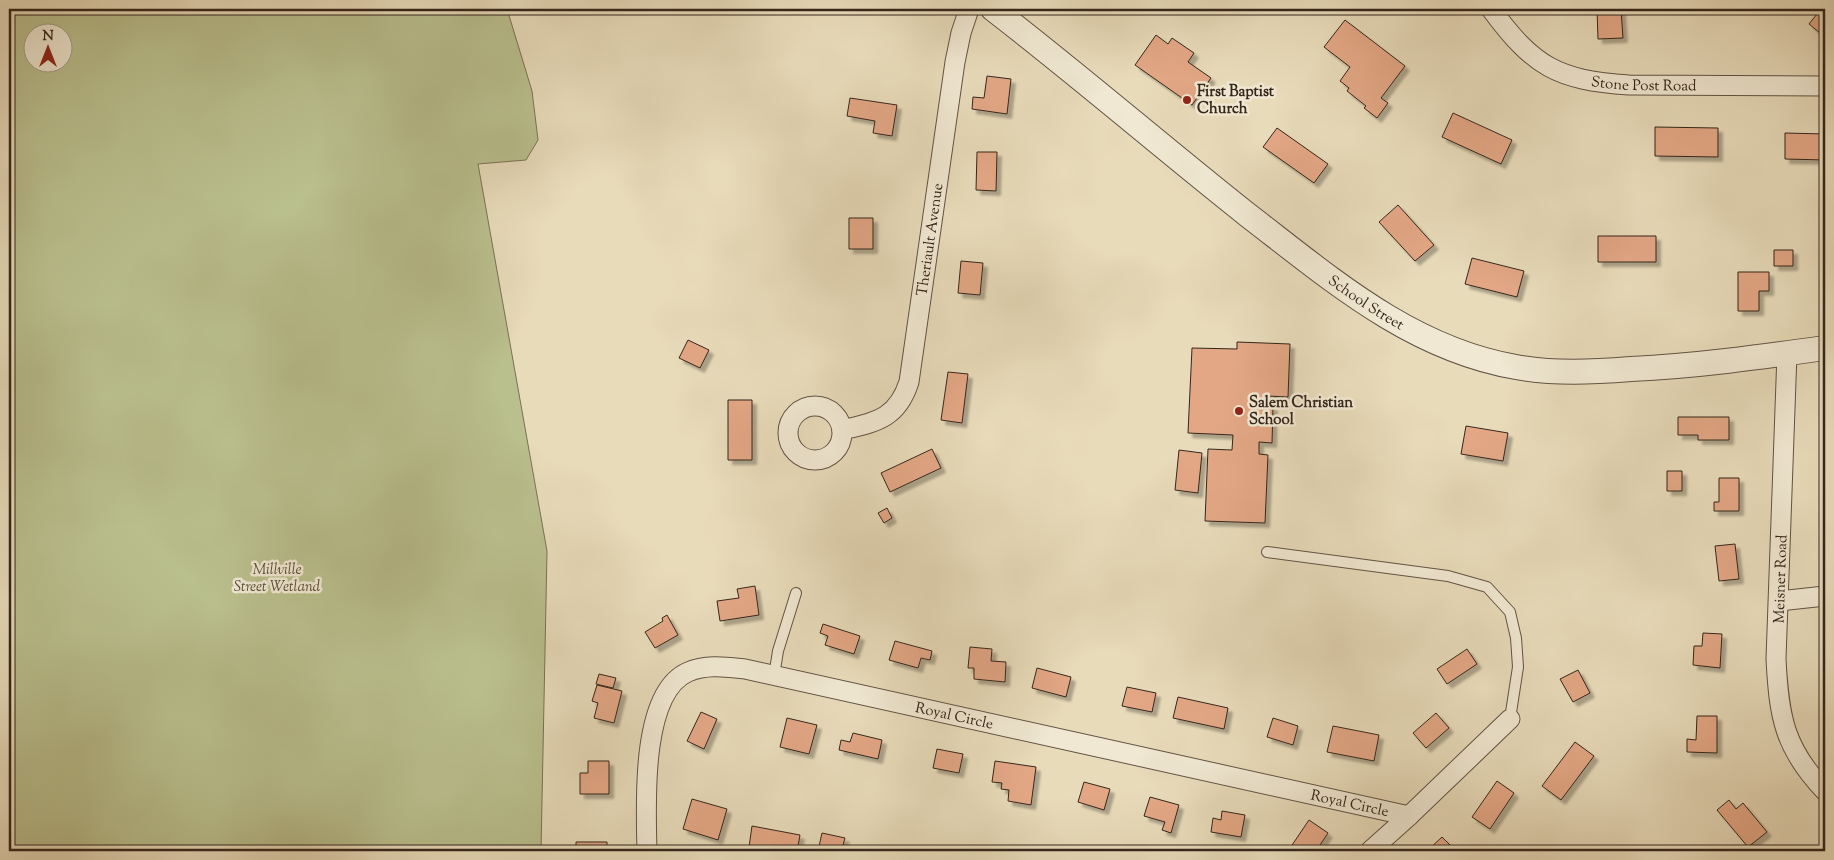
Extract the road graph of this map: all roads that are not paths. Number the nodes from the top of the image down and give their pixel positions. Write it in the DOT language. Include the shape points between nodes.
graph roads {
  1 [pos="969,9"];
  2 [pos="993,9"];
  3 [pos="1491,9"];
  4 [pos="1825,86"];
  5 [pos="1825,348"];
  6 [pos="1787,353"];
  7 [pos="842,430"];
  8 [pos="1267,552"];
  9 [pos="796,593"];
  10 [pos="1825,596"];
  11 [pos="1779,602"];
  12 [pos="774,676"];
  13 [pos="1510,719"];
  14 [pos="1825,791"];
  15 [pos="1409,816"];
  16 [pos="647,851"];
  17 [pos="1370,851"];
  1 -- 7 [label="street, Theriault Avenue" via="955,62 909,382 903,398 886,416"];
  2 -- 6 [label="street, School Street" via="1316,268 1360,301 1428,340 1488,361 1552,371 1658,368"];
  3 -- 4 [label="street, Stone Post Road" via="1517,43 1534,58 1576,78 1629,85"];
  5 -- 6 [label="street, School Street"];
  6 -- 11 [label="street, Meisner Road"];
  8 -- 13 [label="lane" via="1448,576 1487,587 1510,612 1516,638 1518,667"];
  9 -- 12 [label="lane" via="778,651"];
  10 -- 11 [label="street"];
  11 -- 14 [label="street, Meisner Road" via="1776,659 1781,716 1794,751"];
  12 -- 15 [label="street, Royal Circle"];
  12 -- 16 [label="street, Royal Circle" via="745,669 707,666 672,682 662,699 651,736"];
  13 -- 15 [label="street, Royal Circle"];
  15 -- 17 [label="street, Royal Circle"];
}
